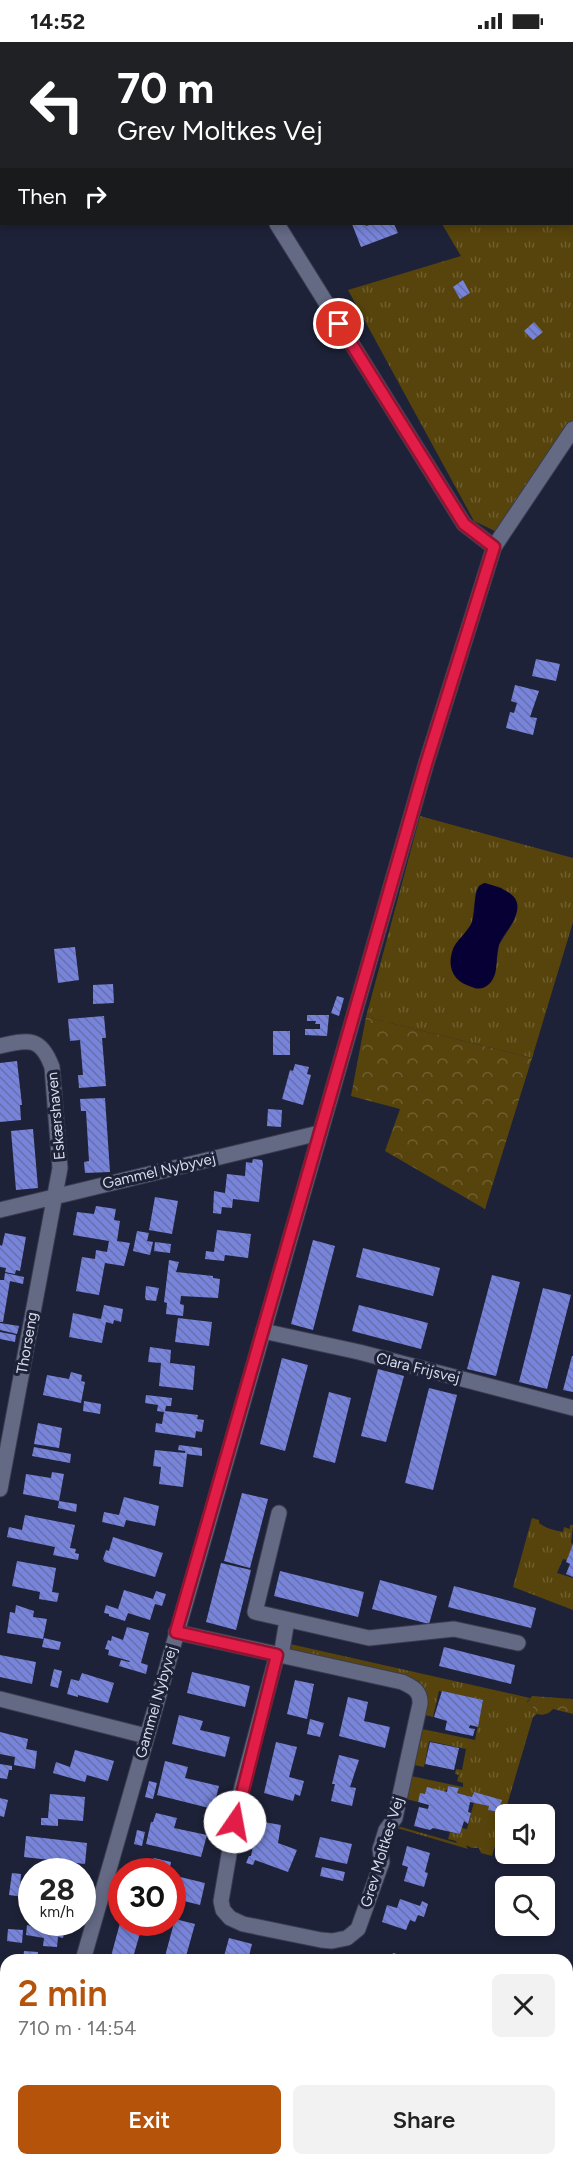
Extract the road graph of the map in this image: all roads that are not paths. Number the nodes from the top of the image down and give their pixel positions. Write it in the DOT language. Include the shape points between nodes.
graph roads {
  1 [pos="278,225"];
  2 [pos="573,429"];
  3 [pos="494,547"];
  4 [pos="0,1046"];
  5 [pos="319,1133"];
  6 [pos="54,1196"];
  7 [pos="0,1210"];
  8 [pos="263,1331"];
  9 [pos="573,1408"];
  10 [pos="0,1489"];
  11 [pos="279,1513"];
  12 [pos="287,1620"];
  13 [pos="176,1632"];
  14 [pos="518,1643"];
  15 [pos="279,1655"];
  16 [pos="0,1699"];
  17 [pos="146,1736"];
  18 [pos="85,1954"];
  1 -- 3 [label="street" via="464,524"];
  2 -- 3 [label="street, Gammel Nybyvej"];
  3 -- 5 [label="street, Gammel Nybyvej" via="429,753"];
  4 -- 6 [label="street, Eskærshaven" via="17,1041 35,1042 46,1051 52,1067 60,1168"];
  5 -- 6 [label="street, Gammel Nybyvej"];
  5 -- 8 [label="street, Gammel Nybyvej"];
  6 -- 7 [label="street, Gammel Nybyvej"];
  6 -- 10 [label="street, Thorseng"];
  8 -- 9 [label="street, Clara Frijsvej"];
  8 -- 13 [label="street, Gammel Nybyvej"];
  11 -- 12 [label="street" via="255,1612"];
  12 -- 14 [label="street" via="369,1638 454,1629"];
  12 -- 15 [label="street, Grev Moltkes Vej"];
  13 -- 15 [label="street, Grev Moltkes Vej"];
  13 -- 17 [label="street, Gammel Nybyvej"];
  15 -- 15 [label="street, Grev Moltkes Vej" via="402,1682 419,1695 395,1818 380,1849 382,1862 358,1929 341,1940 321,1940 243,1924 230,1918 221,1901 238,1802"];
  16 -- 17 [label="street"];
  17 -- 18 [label="street, Gammel Nybyvej"];
}
